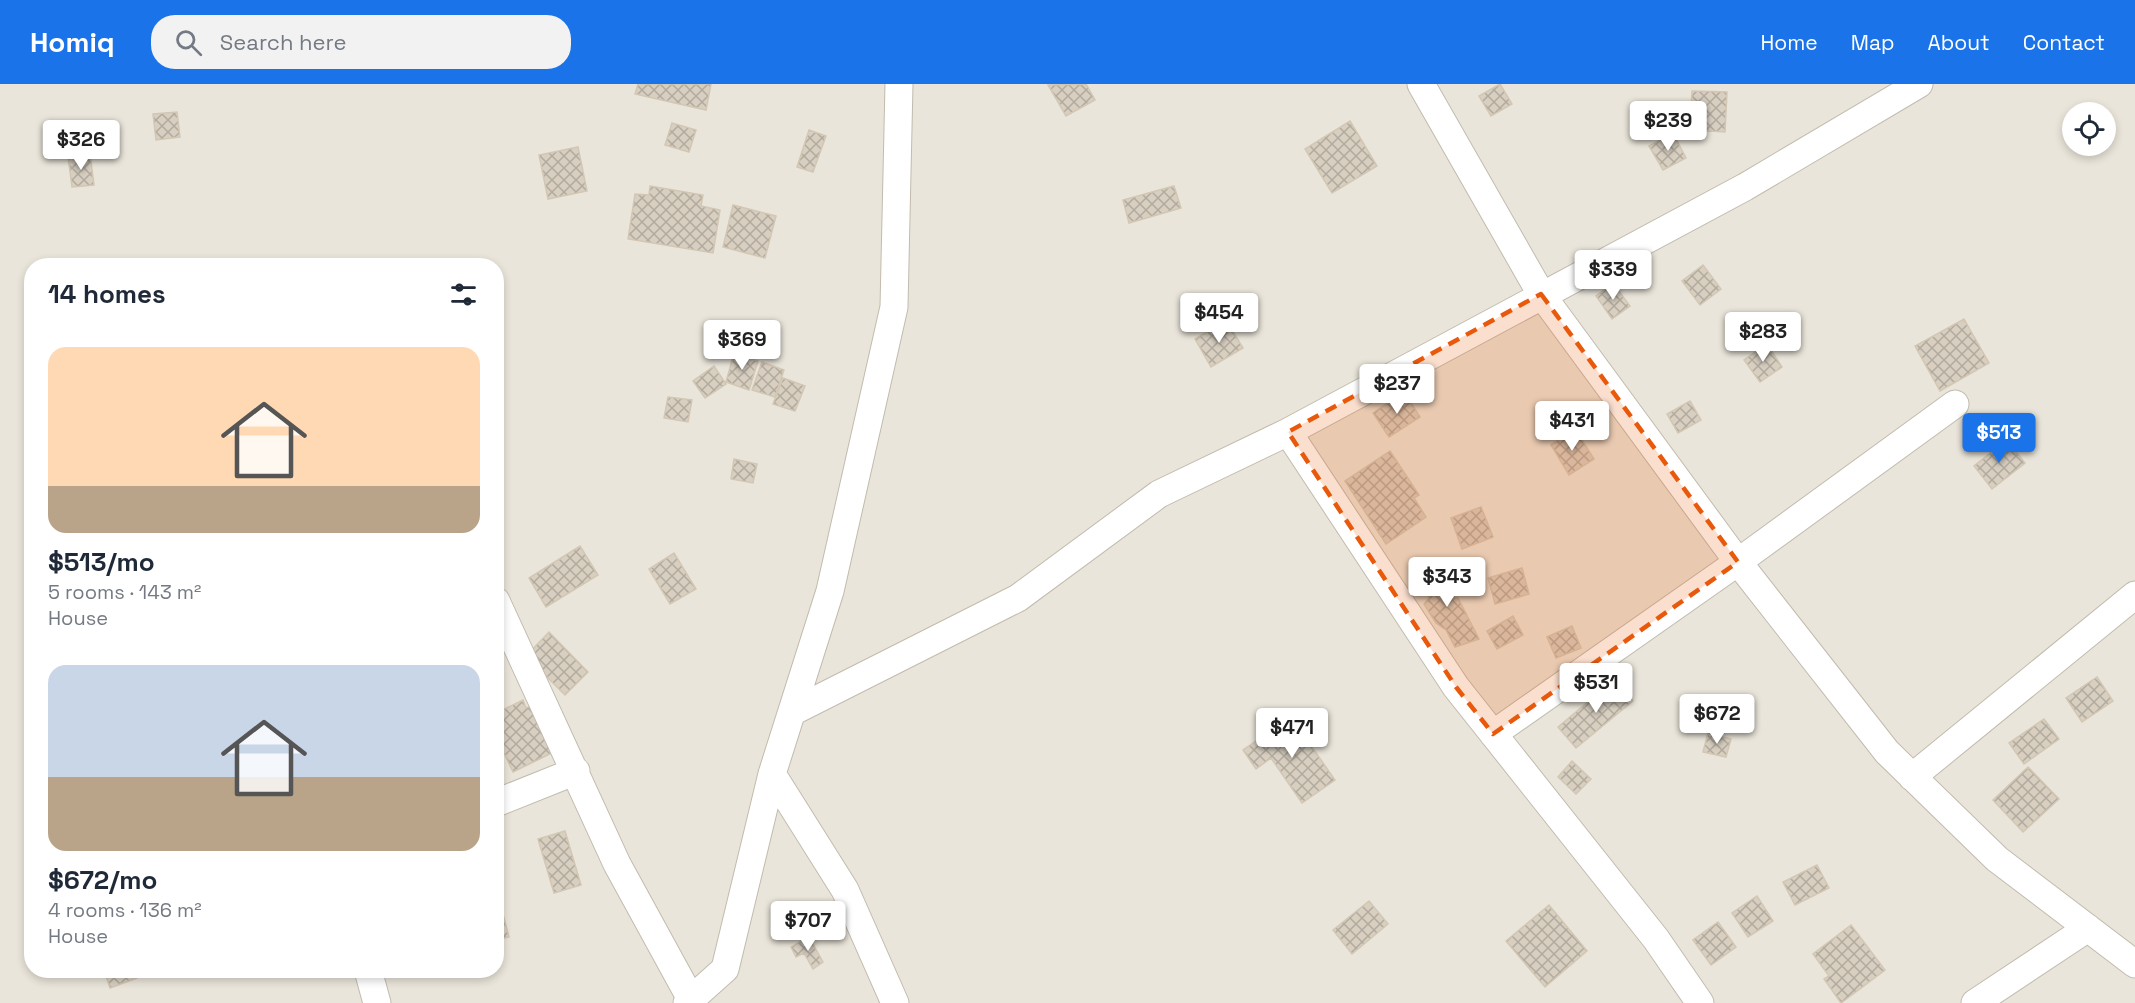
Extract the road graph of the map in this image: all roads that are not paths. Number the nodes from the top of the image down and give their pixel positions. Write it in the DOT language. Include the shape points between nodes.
graph roads {
  1 [pos="899,84"];
  2 [pos="1422,84"];
  3 [pos="1919,84"];
  4 [pos="1541,294"];
  5 [pos="1955,404"];
  6 [pos="1288,432"];
  7 [pos="1738,562"];
  8 [pos="2135,595"];
  9 [pos="504,618"];
  10 [pos="794,711"];
  11 [pos="1493,734"];
  12 [pos="576,771"];
  13 [pos="772,774"];
  14 [pos="1912,777"];
  15 [pos="504,800"];
  16 [pos="2088,928"];
  17 [pos="2135,964"];
  18 [pos="370,978"];
  19 [pos="690,1002"];
  20 [pos="376,1003"];
  21 [pos="895,1003"];
  22 [pos="1700,1003"];
  23 [pos="1975,1003"];
  1 -- 10 [label="street" via="894,307 830,591"];
  2 -- 4 [label="street"];
  3 -- 4 [label="street" via="1745,187"];
  4 -- 6 [label="street"];
  4 -- 7 [label="street"];
  5 -- 7 [label="street"];
  6 -- 10 [label="street" via="1160,494 1017,598"];
  6 -- 11 [label="street" via="1456,687"];
  7 -- 11 [label="street"];
  7 -- 14 [label="street" via="1887,752"];
  8 -- 14 [label="street"];
  9 -- 12 [label="street"];
  10 -- 13 [label="street"];
  11 -- 22 [label="street" via="1656,939"];
  12 -- 15 [label="street"];
  12 -- 19 [label="street" via="617,864"];
  13 -- 19 [label="street" via="725,969"];
  13 -- 21 [label="street" via="845,890"];
  14 -- 16 [label="street" via="1997,859"];
  16 -- 17 [label="street"];
  16 -- 23 [label="street"];
  18 -- 20 [label="street"];
}
